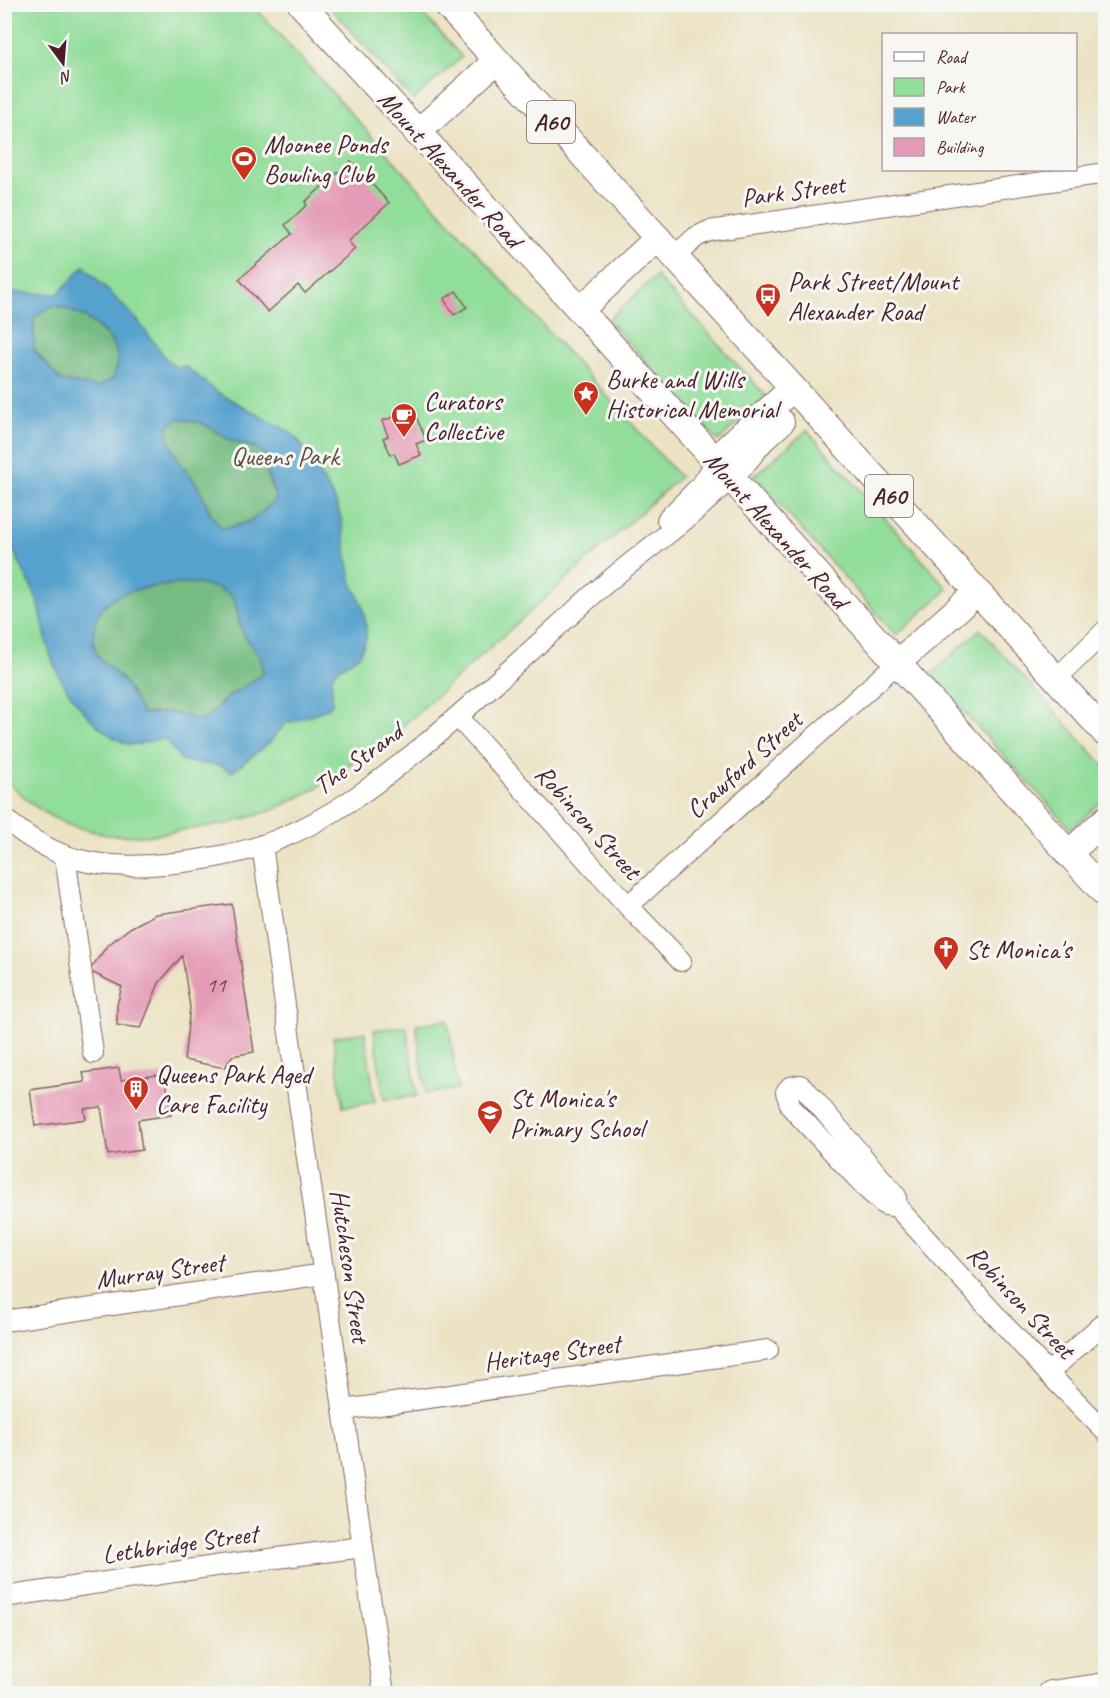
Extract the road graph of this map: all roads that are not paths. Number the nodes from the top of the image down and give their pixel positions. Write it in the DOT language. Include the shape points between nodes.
graph roads {
  1 [pos="301,4"];
  2 [pos="446,4"];
  3 [pos="496,61"];
  4 [pos="417,133"];
  5 [pos="1106,173"];
  6 [pos="666,248"];
  7 [pos="580,310"];
  8 [pos="798,396"];
  9 [pos="723,470"];
  10 [pos="977,592"];
  11 [pos="1106,630"];
  12 [pos="896,664"];
  13 [pos="1056,679"];
  14 [pos="458,717"];
  15 [pos="1106,734"];
  16 [pos="4,818"];
  17 [pos="1106,819"];
  18 [pos="262,845"];
  19 [pos="1068,854"];
  20 [pos="65,856"];
  21 [pos="1106,895"];
  22 [pos="628,906"];
  23 [pos="681,961"];
  24 [pos="93,1053"];
  25 [pos="897,1207"];
  26 [pos="324,1274"];
  27 [pos="4,1321"];
  28 [pos="1106,1321"];
  29 [pos="768,1350"];
  30 [pos="1048,1372"];
  31 [pos="344,1410"];
  32 [pos="1106,1432"];
  33 [pos="363,1547"];
  34 [pos="4,1597"];
  35 [pos="1106,1686"];
  36 [pos="384,1694"];
  37 [pos="1051,1694"];
  1 -- 4 [label="main road, Mount Alexander Road"];
  2 -- 3 [label="main road, A60"];
  3 -- 4 [label="main road"];
  3 -- 6 [label="main road, A60"];
  4 -- 7 [label="main road, Mount Alexander Road"];
  5 -- 6 [label="street, Park Street" via="709,231"];
  6 -- 7 [label="main road"];
  6 -- 8 [label="main road, A60"];
  7 -- 9 [label="main road, Mount Alexander Road"];
  8 -- 9 [label="main road" via="730,445"];
  8 -- 10 [label="main road, A60"];
  9 -- 12 [label="main road, Mount Alexander Road"];
  9 -- 14 [label="street, The Strand" via="700,507 625,566"];
  10 -- 12 [label="main road"];
  10 -- 13 [label="main road, A60"];
  11 -- 13 [label="street"];
  12 -- 19 [label="main road, Mount Alexander Road"];
  12 -- 22 [label="street, Crawford Street"];
  13 -- 15 [label="main road, A60"];
  14 -- 18 [label="street, The Strand" via="344,805 299,831"];
  14 -- 22 [label="street, Robinson Street"];
  16 -- 20 [label="street, The Strand" via="36,842"];
  17 -- 19 [label="main road"];
  18 -- 20 [label="street, The Strand" via="187,862 126,867 101,866"];
  18 -- 26 [label="street, Hutcheson Street"];
  19 -- 21 [label="main road, Mount Alexander Road"];
  20 -- 24 [label="street"];
  22 -- 23 [label="street, Robinson Street"];
  25 -- 25 [label="street, Robinson Street" via="885,1204 870,1192 791,1107 786,1092 790,1087 800,1085 806,1090 896,1196"];
  25 -- 30 [label="street, Robinson Street"];
  26 -- 27 [label="street, Murray Street"];
  26 -- 31 [label="street, Hutcheson Street"];
  28 -- 30 [label="street"];
  29 -- 31 [label="street, Heritage Street"];
  30 -- 32 [label="street, Robinson Street"];
  31 -- 33 [label="street, Hutcheson Street"];
  33 -- 34 [label="street, Lethbridge Street"];
  33 -- 36 [label="street, Hutcheson Street"];
  35 -- 37 [label="main road"];
}
